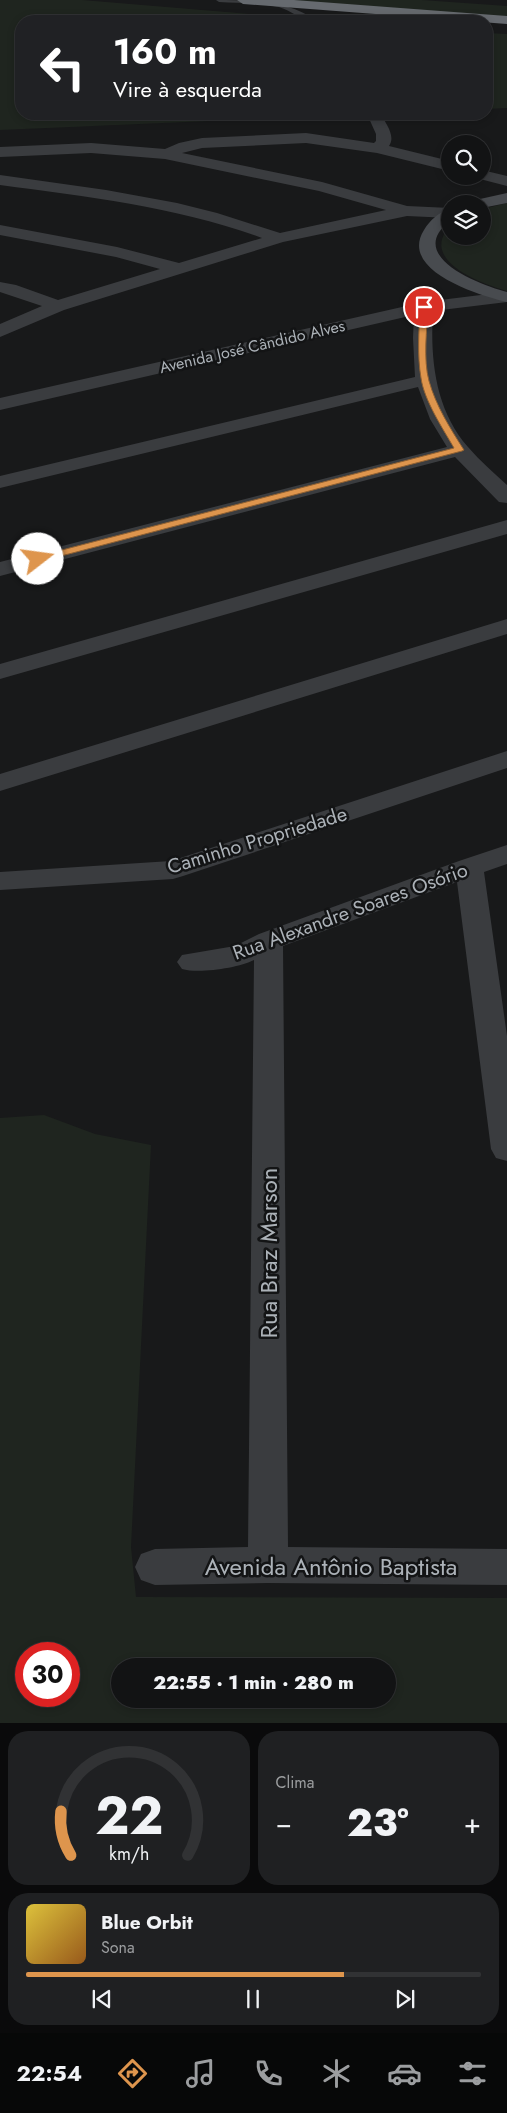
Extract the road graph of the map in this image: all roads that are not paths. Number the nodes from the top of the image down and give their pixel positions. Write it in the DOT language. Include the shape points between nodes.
graph roads {
  1 [pos="219,0"];
  2 [pos="243,0"];
  3 [pos="305,15"];
  4 [pos="441,15"];
  5 [pos="493,19"];
  6 [pos="493,20"];
  7 [pos="507,20"];
  8 [pos="377,120"];
  9 [pos="377,148"];
  10 [pos="0,152"];
  11 [pos="164,154"];
  12 [pos="441,164"];
  13 [pos="491,177"];
  14 [pos="0,180"];
  15 [pos="507,181"];
  16 [pos="507,198"];
  17 [pos="491,201"];
  18 [pos="407,212"];
  19 [pos="441,214"];
  20 [pos="441,221"];
  21 [pos="0,230"];
  22 [pos="279,238"];
  23 [pos="178,268"];
  24 [pos="0,287"];
  25 [pos="506,297"];
  26 [pos="58,306"];
  27 [pos="424,307"];
  28 [pos="0,331"];
  29 [pos="425,380"];
  30 [pos="3,400"];
  31 [pos="460,450"];
  32 [pos="0,482"];
  33 [pos="507,497"];
  34 [pos="507,527"];
  35 [pos="0,569"];
  36 [pos="507,626"];
  37 [pos="0,672"];
  38 [pos="507,759"];
  39 [pos="0,784"];
  40 [pos="507,854"];
  41 [pos="469,867"];
  42 [pos="0,880"];
  43 [pos="269,941"];
  44 [pos="192,962"];
  45 [pos="507,1149"];
  46 [pos="268,1565"];
  47 [pos="155,1567"];
  48 [pos="507,1567"];
  1 -- 3 [label="lane" via="287,7"];
  2 -- 4 [label="highway"];
  5 -- 7 [label="highway"];
  6 -- 7 [label="lane"];
  8 -- 9 [label="street" via="384,134 384,143"];
  9 -- 11 [label="street" via="306,138 202,143"];
  9 -- 12 [label="street"];
  10 -- 11 [label="street" via="91,148"];
  11 -- 18 [label="street" via="322,187"];
  13 -- 15 [label="street"];
  14 -- 22 [label="street" via="130,198 244,224"];
  16 -- 17 [label="street"];
  18 -- 19 [label="street"];
  18 -- 22 [label="street"];
  20 -- 25 [label="street" via="428,236 428,251 432,259 459,280"];
  21 -- 23 [label="street" via="116,252"];
  22 -- 23 [label="street"];
  23 -- 26 [label="street"];
  24 -- 26 [label="street"];
  25 -- 27 [label="street, Avenida José Cândido Alves"];
  26 -- 28 [label="street"];
  27 -- 29 [label="street"];
  27 -- 30 [label="street, Avenida José Cândido Alves"];
  29 -- 31 [label="street" via="440,419"];
  29 -- 32 [label="street"];
  31 -- 33 [label="street"];
  31 -- 35 [label="street"];
  34 -- 37 [label="street"];
  36 -- 39 [label="street"];
  38 -- 42 [label="street, Caminho Propriedade" via="173,870"];
  40 -- 41 [label="street, Rua Alexandre Soares Osório"];
  41 -- 43 [label="street, Rua Alexandre Soares Osório"];
  41 -- 45 [label="street"];
  43 -- 44 [label="street, Rua Alexandre Soares Osório" via="241,955"];
  43 -- 46 [label="street, Rua Braz Marson"];
  46 -- 47 [label="street, Avenida Antônio Baptista"];
  46 -- 48 [label="street, Avenida Antônio Baptista"];
}
